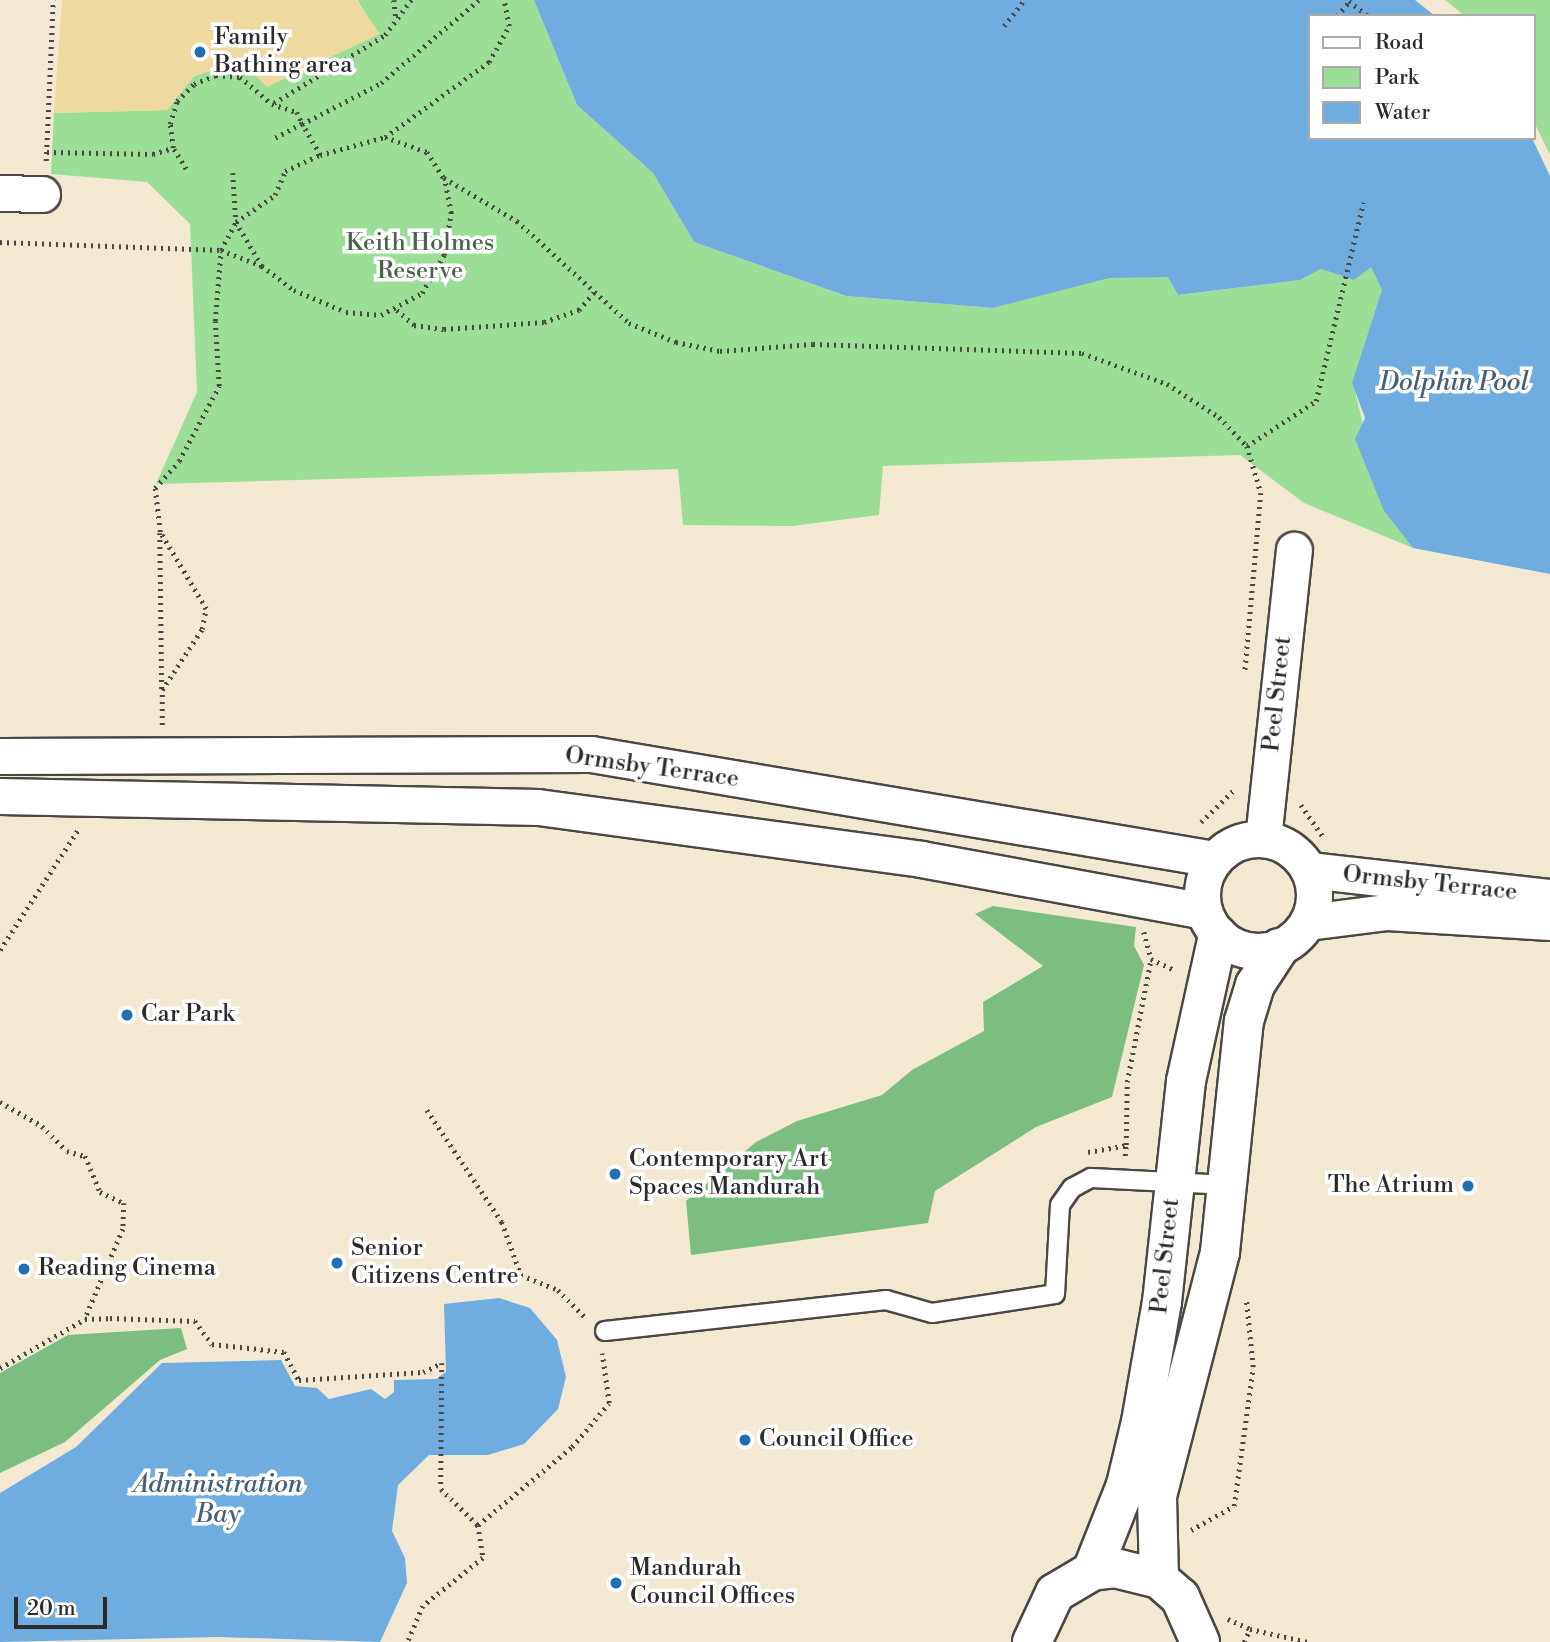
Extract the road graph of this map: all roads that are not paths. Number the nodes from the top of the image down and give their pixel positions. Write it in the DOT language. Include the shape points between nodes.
graph roads {
  1 [pos="0,193"];
  2 [pos="43,194"];
  3 [pos="1294,550"];
  4 [pos="0,756"];
  5 [pos="0,796"];
  6 [pos="1264,839"];
  7 [pos="1213,859"];
  8 [pos="1309,870"];
  9 [pos="1550,897"];
  10 [pos="1308,922"];
  11 [pos="1550,922"];
  12 [pos="1211,923"];
  13 [pos="1279,948"];
  14 [pos="1175,1177"];
  15 [pos="1229,1185"];
  16 [pos="599,1335"];
  17 [pos="1093,1571"];
  18 [pos="1159,1579"];
  19 [pos="1198,1631"];
  20 [pos="1032,1642"];
  21 [pos="1230,1642"];
  1 -- 2 [label="street"];
  3 -- 6 [label="street, Peel Street"];
  4 -- 7 [label="street, Ormsby Terrace" via="591,754"];
  5 -- 12 [label="street" via="538,807 921,859 1146,899"];
  6 -- 7 [label="street" via="1246,839"];
  6 -- 8 [label="street" via="1298,855"];
  7 -- 12 [label="street" via="1201,892"];
  8 -- 9 [label="street, Ormsby Terrace"];
  8 -- 10 [label="street" via="1314,905"];
  10 -- 11 [label="street, Ormsby Terrace" via="1387,912"];
  10 -- 13 [label="street"];
  12 -- 13 [label="street" via="1247,951"];
  12 -- 14 [label="street, Peel Street" via="1208,979"];
  13 -- 15 [label="street, Peel Street" via="1255,985 1244,1021"];
  14 -- 15 [label="lane"];
  14 -- 16 [label="lane" via="1091,1178 1072,1188 1060,1205 1055,1294 932,1313 887,1300"];
  14 -- 17 [label="street, Peel Street" via="1141,1422 1126,1485"];
  15 -- 18 [label="street, Peel Street" via="1220,1252 1157,1496"];
  17 -- 18 [label="street" via="1138,1571"];
  17 -- 20 [label="street" via="1055,1593"];
  18 -- 19 [label="street"];
  19 -- 21 [label="street"];
}
